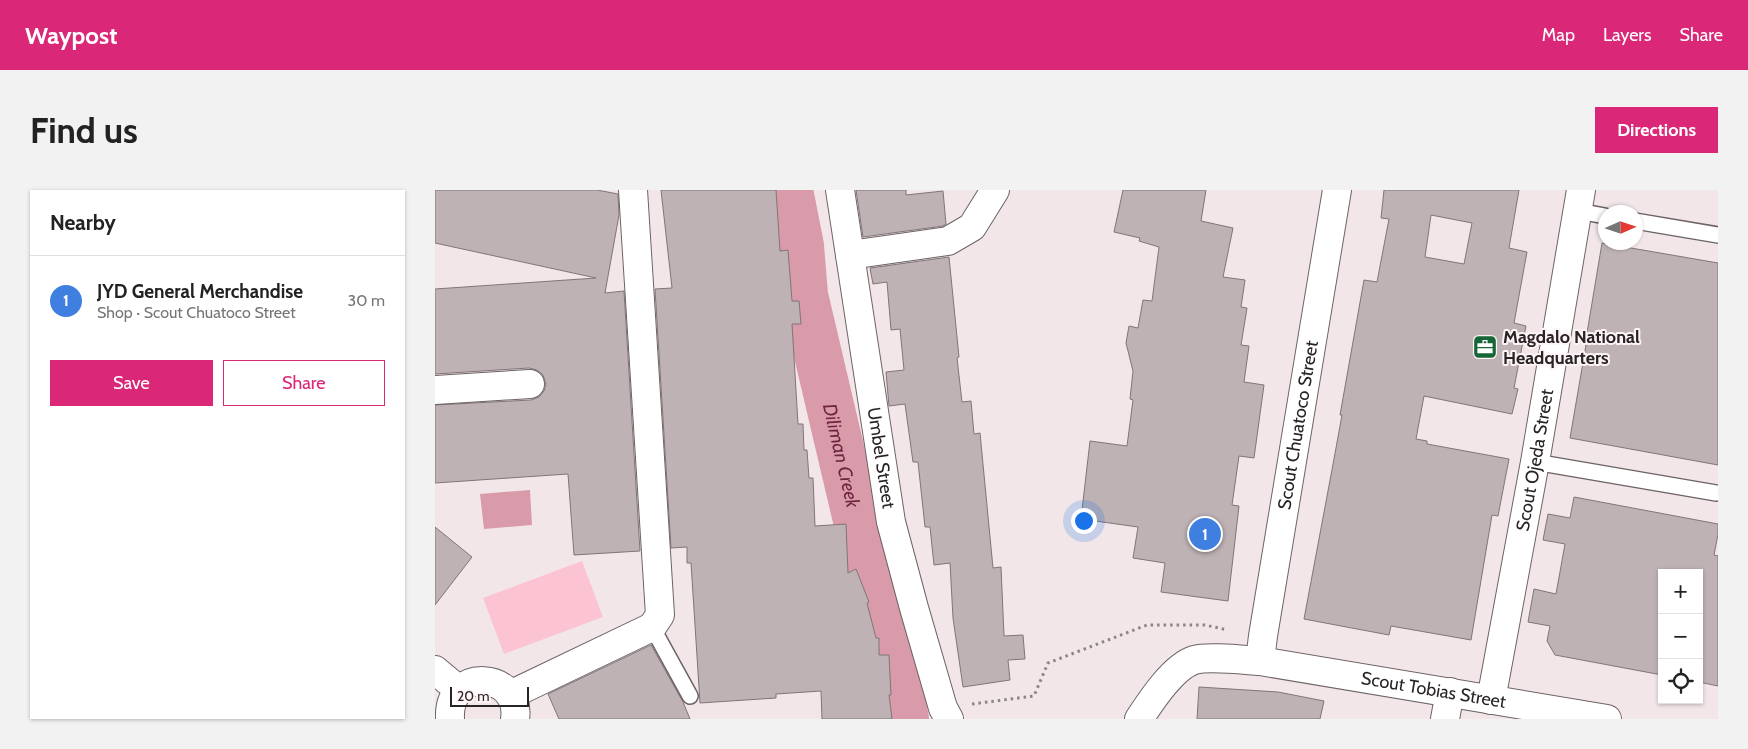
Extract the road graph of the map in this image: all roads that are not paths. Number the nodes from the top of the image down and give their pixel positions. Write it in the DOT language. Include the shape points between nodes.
graph roads {
  1 [pos="633,190"];
  2 [pos="840,190"];
  3 [pos="995,190"];
  4 [pos="1337,190"];
  5 [pos="1579,201"];
  6 [pos="1598,212"];
  7 [pos="1643,222"];
  8 [pos="1718,235"];
  9 [pos="850,255"];
  10 [pos="530,384"];
  11 [pos="435,390"];
  12 [pos="1535,462"];
  13 [pos="1716,493"];
  14 [pos="652,627"];
  15 [pos="1262,648"];
  16 [pos="435,670"];
  17 [pos="459,690"];
  18 [pos="1450,692"];
  19 [pos="690,696"];
  20 [pos="1491,700"];
  21 [pos="512,707"];
  22 [pos="450,719"];
  23 [pos="949,719"];
  24 [pos="1139,719"];
  25 [pos="1445,719"];
  26 [pos="1607,719"];
  1 -- 14 [label="street" via="660,615"];
  2 -- 9 [label="street, Umbel Street"];
  3 -- 9 [label="street" via="972,227 948,241"];
  4 -- 15 [label="street, Scout Chuatoco Street"];
  5 -- 6 [label="lane"];
  5 -- 12 [label="street, Scout Ojeda Street"];
  7 -- 8 [label="lane"];
  9 -- 23 [label="street, Umbel Street" via="891,522 916,617"];
  10 -- 11 [label="street"];
  12 -- 13 [label="lane"];
  12 -- 20 [label="street, Scout Ojeda Street"];
  14 -- 19 [label="lane"];
  14 -- 21 [label="street"];
  15 -- 18 [label="street, Scout Tobias Street"];
  15 -- 24 [label="street, Scout Tobias Street" via="1219,659 1194,660 1175,672"];
  16 -- 17 [label="street"];
  17 -- 21 [label="street" via="467,684 486,680 495,683"];
  17 -- 22 [label="street" via="453,699"];
  18 -- 20 [label="street, Scout Tobias Street"];
  18 -- 25 [label="street"];
  20 -- 26 [label="street, Scout Tobias Street"];
}
